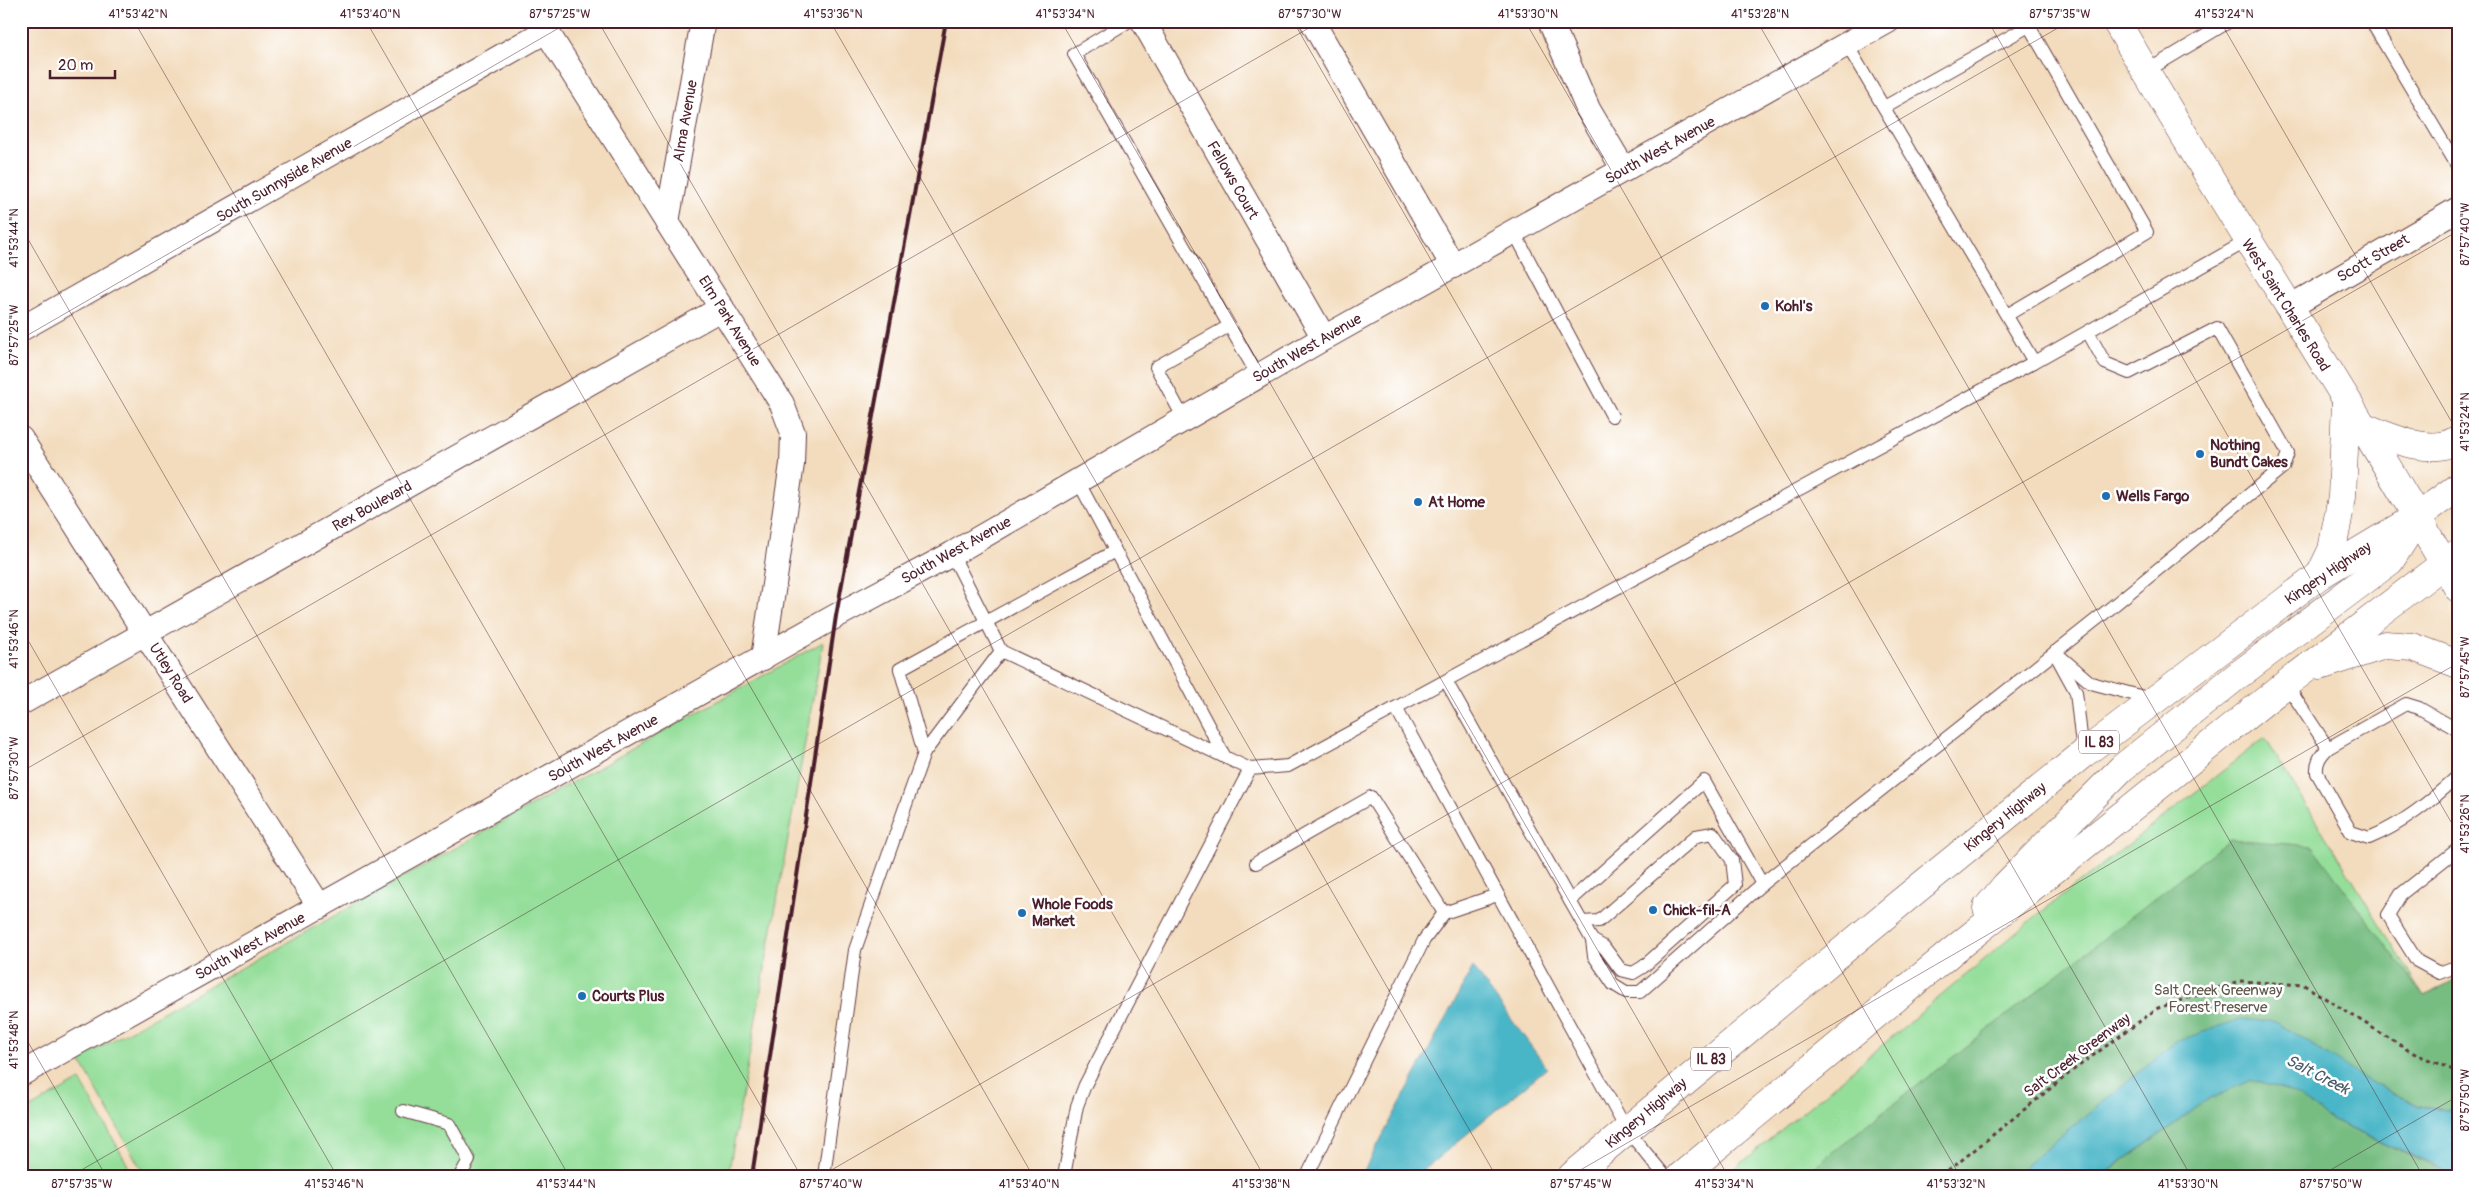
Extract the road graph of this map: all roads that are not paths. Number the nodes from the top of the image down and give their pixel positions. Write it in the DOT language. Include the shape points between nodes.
graph roads {
  1 [pos="703,21"];
  2 [pos="1129,21"];
  3 [pos="1143,21"];
  4 [pos="1312,21"];
  5 [pos="1550,21"];
  6 [pos="1888,21"];
  7 [pos="2116,21"];
  8 [pos="2230,21"];
  9 [pos="2370,21"];
  10 [pos="543,26"];
  11 [pos="1847,45"];
  12 [pos="2145,72"];
  13 [pos="1884,107"];
  14 [pos="2458,168"];
  15 [pos="1624,170"];
  16 [pos="2458,209"];
  17 [pos="667,222"];
  18 [pos="1514,232"];
  19 [pos="2246,241"];
  20 [pos="1453,266"];
  21 [pos="722,308"];
  22 [pos="2288,308"];
  23 [pos="2007,315"];
  24 [pos="1229,326"];
  25 [pos="21,329"];
  26 [pos="2088,332"];
  27 [pos="1324,338"];
  28 [pos="2034,362"];
  29 [pos="1258,376"];
  30 [pos="2353,413"];
  31 [pos="1612,416"];
  32 [pos="1184,419"];
  33 [pos="21,439"];
  34 [pos="2458,439"];
  35 [pos="1078,480"];
  36 [pos="2458,487"];
  37 [pos="2418,516"];
  38 [pos="1115,551"];
  39 [pos="952,554"];
  40 [pos="2451,558"];
  41 [pos="2320,575"];
  42 [pos="2458,588"];
  43 [pos="986,621"];
  44 [pos="145,634"];
  45 [pos="1001,651"];
  46 [pos="2055,652"];
  47 [pos="763,658"];
  48 [pos="2458,664"];
  49 [pos="2293,679"];
  50 [pos="1446,681"];
  51 [pos="2155,700"];
  52 [pos="21,703"];
  53 [pos="1396,708"];
  54 [pos="2458,730"];
  55 [pos="2328,748"];
  56 [pos="924,753"];
  57 [pos="2083,754"];
  58 [pos="1225,757"];
  59 [pos="1250,769"];
  60 [pos="2458,776"];
  61 [pos="2458,849"];
  62 [pos="1256,863"];
  63 [pos="1762,884"];
  64 [pos="1497,895"];
  65 [pos="1570,901"];
  66 [pos="320,907"];
  67 [pos="1444,913"];
  68 [pos="1582,922"];
  69 [pos="1592,940"];
  70 [pos="1955,948"];
  71 [pos="2458,966"];
  72 [pos="21,1074"];
  73 [pos="403,1111"];
  74 [pos="1626,1129"];
  75 [pos="460,1176"];
  76 [pos="824,1176"];
  77 [pos="1064,1176"];
  78 [pos="1307,1176"];
  79 [pos="1572,1176"];
  80 [pos="1665,1176"];
  81 [pos="1681,1176"];
  1 -- 17 [label="street, Alma Avenue"];
  2 -- 24 [label="lane" via="1074,54"];
  3 -- 27 [label="street, Fellows Court"];
  4 -- 20 [label="street"];
  5 -- 15 [label="street" via="1588,109"];
  6 -- 11 [label="street, South West Avenue"];
  7 -- 12 [label="main road, West Saint Charles Road"];
  8 -- 12 [label="lane"];
  9 -- 14 [label="lane"];
  10 -- 17 [label="street, Elm Park Avenue"];
  10 -- 25 [label="street, South Sunnyside Avenue"];
  11 -- 13 [label="lane"];
  11 -- 15 [label="street, South West Avenue"];
  12 -- 19 [label="main road, West Saint Charles Road"];
  13 -- 23 [label="lane"];
  13 -- 23 [label="lane" via="2029,26 2147,232"];
  15 -- 18 [label="street, South West Avenue"];
  16 -- 22 [label="street, Scott Street"];
  17 -- 21 [label="street, Elm Park Avenue"];
  18 -- 20 [label="street, South West Avenue"];
  18 -- 31 [label="lane"];
  19 -- 22 [label="main road, West Saint Charles Road"];
  19 -- 26 [label="lane"];
  20 -- 27 [label="street, South West Avenue"];
  21 -- 44 [label="street, Rex Boulevard"];
  21 -- 47 [label="street, Elm Park Avenue" via="782,404 793,433 792,464"];
  22 -- 30 [label="main road, West Saint Charles Road"];
  23 -- 28 [label="lane"];
  24 -- 29 [label="lane"];
  24 -- 32 [label="lane" via="1156,367"];
  26 -- 28 [label="lane"];
  26 -- 46 [label="lane" via="2105,363 2128,373 2217,328 2288,453 2283,467"];
  27 -- 29 [label="street, South West Avenue"];
  28 -- 50 [label="lane"];
  29 -- 32 [label="street, South West Avenue"];
  30 -- 34 [label="main road" via="2393,439 2438,447"];
  30 -- 37 [label="main road, West Saint Charles Road"];
  30 -- 41 [label="main road" via="2332,550"];
  32 -- 35 [label="street, South West Avenue"];
  33 -- 44 [label="street, Utley Road"];
  35 -- 38 [label="lane"];
  35 -- 39 [label="street, South West Avenue"];
  36 -- 37 [label="main road, Kingery Highway / IL 83"];
  37 -- 40 [label="main road, West Saint Charles Road"];
  37 -- 41 [label="main road, Kingery Highway / IL 83"];
  37 -- 70 [label="main road" via="2390,561 2229,682 2122,768 2006,885"];
  38 -- 43 [label="lane"];
  38 -- 58 [label="lane"];
  39 -- 43 [label="lane"];
  39 -- 47 [label="street, South West Avenue"];
  40 -- 42 [label="main road, West Saint Charles Road"];
  40 -- 49 [label="main road"];
  41 -- 51 [label="main road, Kingery Highway / IL 83"];
  43 -- 45 [label="lane"];
  43 -- 56 [label="lane" via="900,669"];
  44 -- 52 [label="street, Rex Boulevard"];
  44 -- 66 [label="street, Utley Road"];
  45 -- 56 [label="lane"];
  45 -- 58 [label="lane"];
  46 -- 51 [label="lane" via="2091,683"];
  46 -- 57 [label="lane" via="2076,692"];
  46 -- 63 [label="lane"];
  47 -- 66 [label="street, South West Avenue"];
  48 -- 49 [label="main road" via="2413,647 2385,645"];
  49 -- 55 [label="lane"];
  49 -- 70 [label="main road"];
  50 -- 53 [label="lane"];
  50 -- 65 [label="lane"];
  51 -- 57 [label="main road, Kingery Highway / IL 83"];
  53 -- 59 [label="lane" via="1288,766"];
  53 -- 64 [label="lane"];
  54 -- 55 [label="lane" via="2406,704"];
  55 -- 60 [label="lane" via="2318,760 2317,774 2351,832 2362,837 2383,833 2428,803"];
  56 -- 76 [label="lane" via="855,950"];
  57 -- 74 [label="main road, Kingery Highway / IL 83"];
  58 -- 59 [label="lane"];
  59 -- 77 [label="lane" via="1085,1085"];
  61 -- 71 [label="lane" via="2401,894 2388,915 2417,961 2439,973"];
  62 -- 67 [label="lane" via="1371,797"];
  63 -- 65 [label="lane" via="1704,781"];
  63 -- 69 [label="lane" via="1640,992 1626,992 1613,984 1594,956"];
  64 -- 67 [label="lane"];
  64 -- 74 [label="lane"];
  65 -- 68 [label="lane"];
  66 -- 72 [label="street, South West Avenue"];
  67 -- 78 [label="lane" via="1424,940"];
  68 -- 69 [label="lane"];
  68 -- 69 [label="lane" via="1599,921 1696,836 1713,833 1732,860 1735,885 1633,973 1621,970 1604,947"];
  70 -- 81 [label="main road"];
  73 -- 75 [label="lane" via="449,1124 469,1160"];
  74 -- 79 [label="main road, Kingery Highway / IL 83"];
  74 -- 80 [label="lane"];
}
